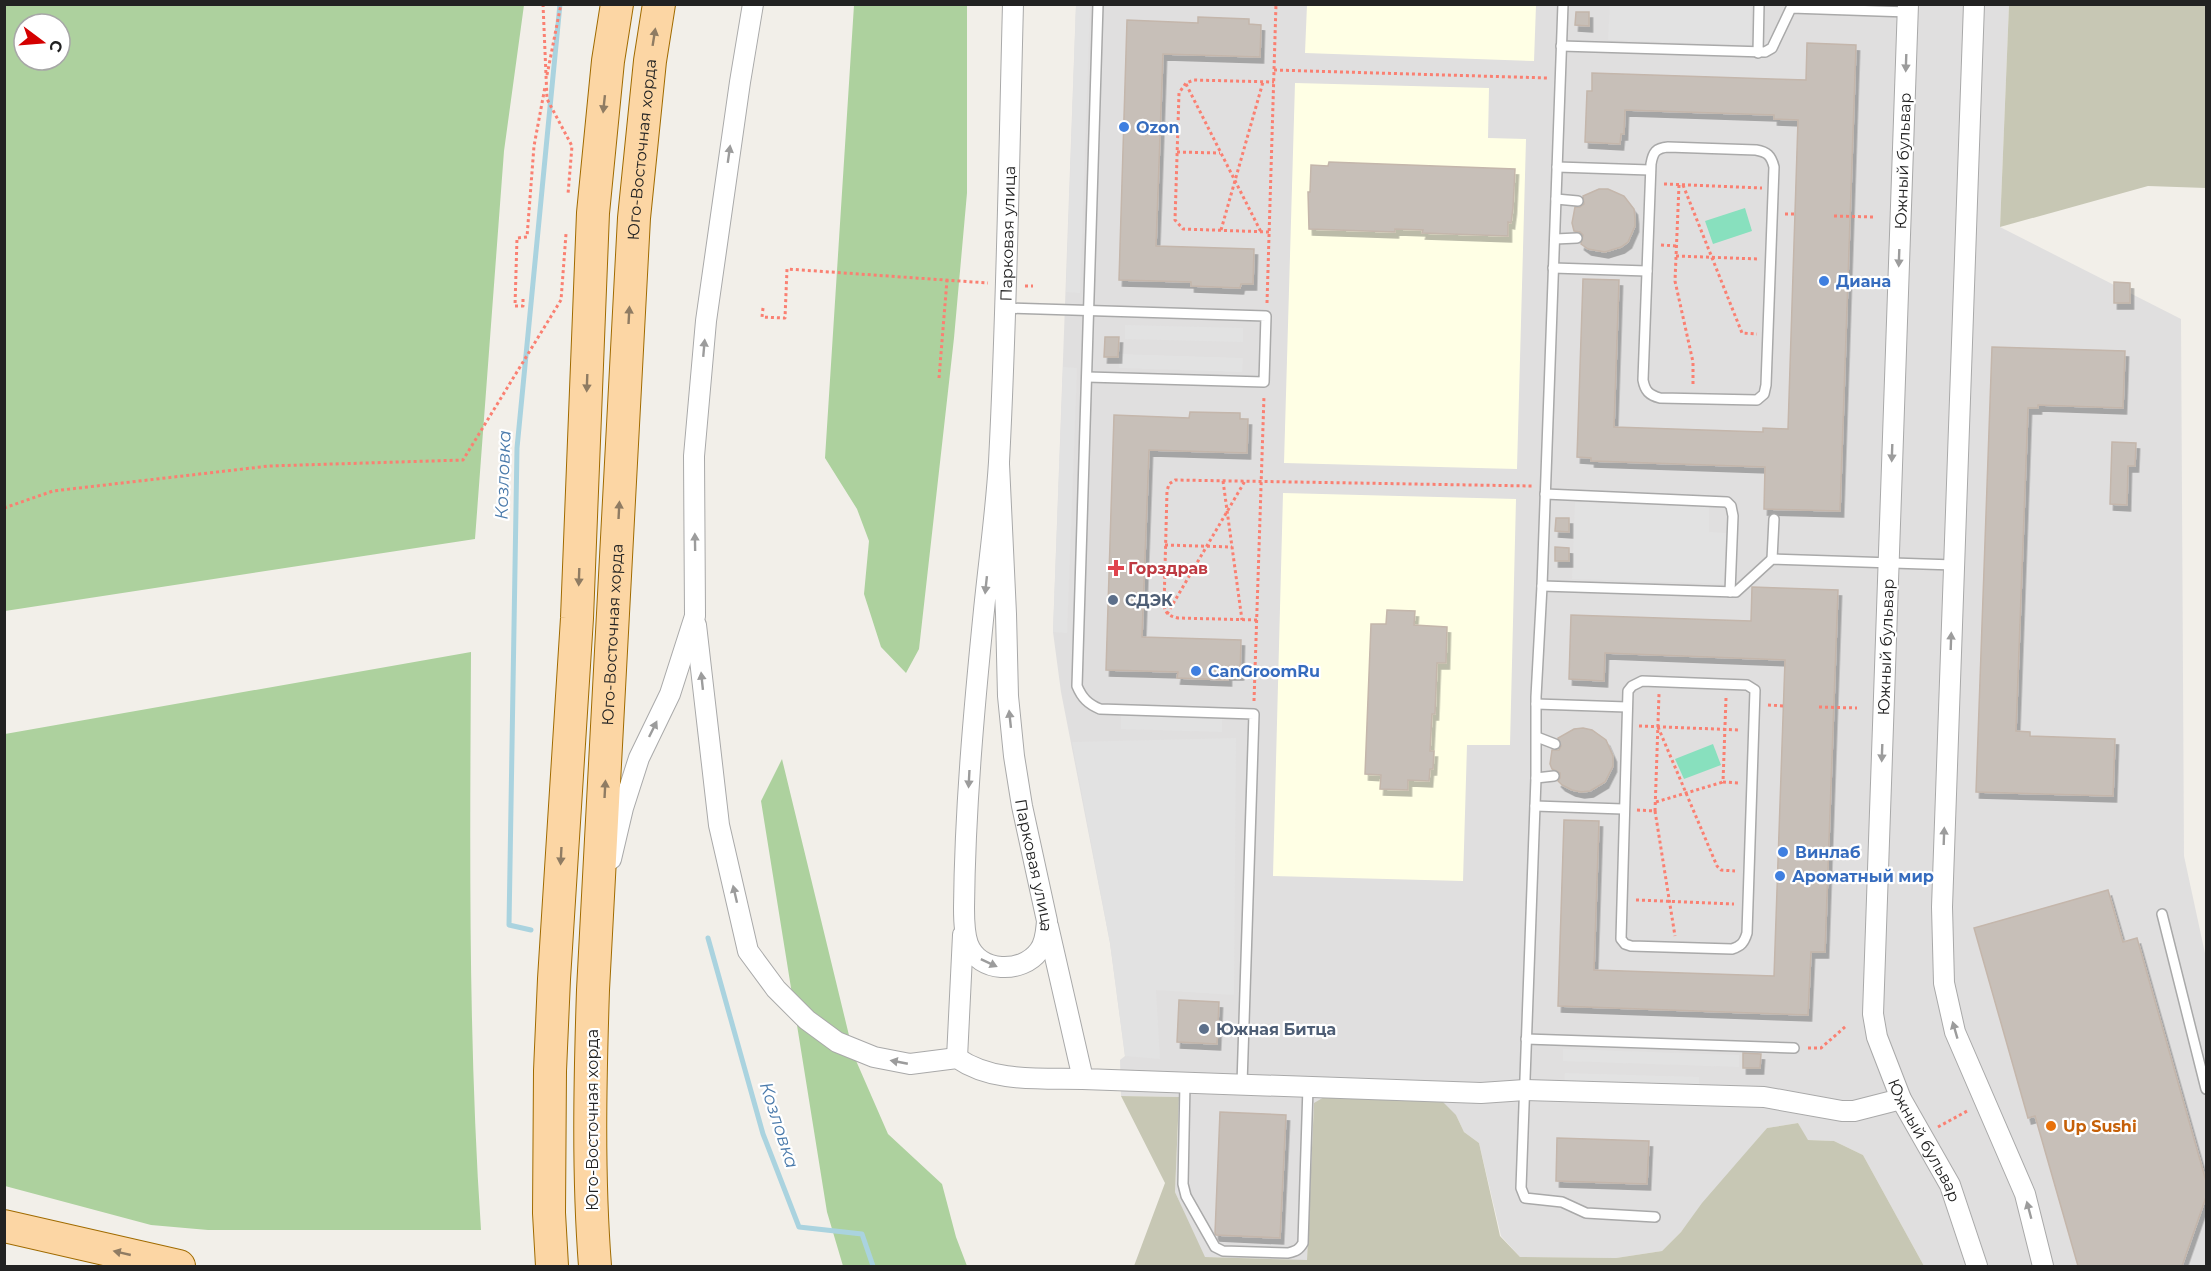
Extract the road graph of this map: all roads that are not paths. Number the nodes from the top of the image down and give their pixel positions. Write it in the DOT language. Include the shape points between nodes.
graph roads {
  1 [pos="617,4"];
  2 [pos="659,4"];
  3 [pos="753,4"];
  4 [pos="1013,4"];
  5 [pos="1098,4"];
  6 [pos="1563,4"];
  7 [pos="1760,4"];
  8 [pos="1974,4"];
  9 [pos="1792,6"];
  10 [pos="1908,8"];
  11 [pos="1561,46"];
  12 [pos="1758,53"];
  13 [pos="1557,166"];
  14 [pos="1650,170"];
  15 [pos="1556,199"];
  16 [pos="1578,201"];
  17 [pos="1577,238"];
  18 [pos="1555,239"];
  19 [pos="1553,268"];
  20 [pos="1647,271"];
  21 [pos="1004,308"];
  22 [pos="1089,311"];
  23 [pos="1087,377"];
  24 [pos="999,464"];
  25 [pos="1546,490"];
  26 [pos="1774,519"];
  27 [pos="1772,559"];
  28 [pos="1888,563"];
  29 [pos="1954,565"];
  30 [pos="1542,586"];
  31 [pos="1730,592"];
  32 [pos="695,616"];
  33 [pos="1536,704"];
  34 [pos="1627,707"];
  35 [pos="1537,737"];
  36 [pos="1555,744"];
  37 [pos="1554,776"];
  38 [pos="1536,778"];
  39 [pos="1534,807"];
  40 [pos="1623,809"];
  41 [pos="2162,914"];
  42 [pos="1047,921"];
  43 [pos="964,922"];
  44 [pos="593,990"];
  45 [pos="1526,1039"];
  46 [pos="1794,1048"];
  47 [pos="957,1058"];
  48 [pos="1083,1079"];
  49 [pos="1185,1083"];
  50 [pos="1242,1084"];
  51 [pos="1308,1087"];
  52 [pos="2206,1089"];
  53 [pos="1525,1090"];
  54 [pos="1901,1099"];
  55 [pos="1654,1217"];
  56 [pos="4,1226"];
  57 [pos="179,1266"];
  58 [pos="552,1266"];
  59 [pos="595,1266"];
  60 [pos="1977,1266"];
  61 [pos="2043,1266"];
  1 -- 58 [label="main road, one-way" via="593,213 578,618 550,1071"];
  44 -- 2 [label="main road, Юго-Восточная хорда, one-way" via="634,218"];
  32 -- 3 [label="street, one-way" via="694,456 706,321"];
  4 -- 21 [label="street, Парковая улица"];
  5 -- 22 [label="lane"];
  6 -- 11 [label="lane"];
  7 -- 12 [label="lane"];
  8 -- 29 [label="street"];
  9 -- 10 [label="lane"];
  9 -- 12 [label="lane" via="1772,48"];
  10 -- 28 [label="street, Южный бульвар, one-way"];
  11 -- 12 [label="lane"];
  11 -- 13 [label="lane"];
  13 -- 14 [label="lane"];
  13 -- 15 [label="lane"];
  14 -- 20 [label="lane"];
  14 -- 20 [label="lane" via="1653,154 1659,148 1756,150 1772,157 1764,394 1749,401 1650,396 1643,380"];
  15 -- 16 [label="lane"];
  15 -- 18 [label="lane"];
  17 -- 18 [label="lane"];
  18 -- 19 [label="lane"];
  19 -- 20 [label="lane"];
  19 -- 25 [label="lane"];
  21 -- 22 [label="lane"];
  21 -- 24 [label="street, Парковая улица"];
  22 -- 23 [label="lane"];
  22 -- 23 [label="lane" via="1266,316 1264,382"];
  23 -- 50 [label="lane" via="1077,686 1081,696 1100,709 1254,714"];
  42 -- 24 [label="street, Парковая улица, one-way" via="1014,756"];
  24 -- 43 [label="street, Парковая улица, one-way" via="970,751"];
  25 -- 30 [label="lane"];
  25 -- 31 [label="lane" via="1726,502 1733,516"];
  26 -- 27 [label="lane"];
  27 -- 28 [label="lane"];
  27 -- 31 [label="lane" via="1736,592"];
  28 -- 29 [label="lane"];
  28 -- 54 [label="street, Южный бульвар, one-way" via="1873,1014 1877,1037"];
  61 -- 29 [label="street, one-way" via="2025,1194 1954,1032 1944,983 1942,908"];
  30 -- 31 [label="lane"];
  30 -- 33 [label="lane"];
  44 -- 32 [label="street, one-way" via="610,865 623,808 639,758 670,694"];
  47 -- 32 [label="street, one-way" via="910,1064 874,1057 837,1042 807,1020 776,989 748,951 719,825"];
  33 -- 34 [label="lane"];
  33 -- 35 [label="lane"];
  34 -- 40 [label="lane"];
  34 -- 40 [label="lane" via="1628,691 1642,681 1747,685 1755,690 1747,933 1740,946 1732,950 1625,944 1619,933"];
  35 -- 36 [label="lane"];
  35 -- 38 [label="lane"];
  37 -- 38 [label="lane"];
  38 -- 39 [label="lane"];
  39 -- 40 [label="lane"];
  39 -- 45 [label="lane"];
  41 -- 52 [label="lane"];
  43 -- 42 [label="street, Парковая улица, one-way" via="969,946 981,960 998,968 1018,966 1034,956 1046,937"];
  42 -- 48 [label="street"];
  43 -- 47 [label="street"];
  44 -- 59 [label="main road, Юго-Восточная хорда" via="591,1204"];
  45 -- 46 [label="lane"];
  45 -- 53 [label="lane"];
  47 -- 48 [label="street" via="986,1073"];
  48 -- 49 [label="street"];
  49 -- 50 [label="street"];
  49 -- 51 [label="lane" via="1182,1179 1186,1196 1215,1247 1245,1252 1288,1253 1297,1251 1303,1243"];
  50 -- 51 [label="street"];
  51 -- 53 [label="street" via="1480,1093"];
  53 -- 54 [label="street" via="1764,1097 1854,1111"];
  53 -- 55 [label="lane" via="1521,1188 1525,1198 1562,1202 1595,1215"];
  54 -- 60 [label="street, Южный бульвар" via="1950,1185"];
  57 -- 56 [label="main road, one-way"];
}
